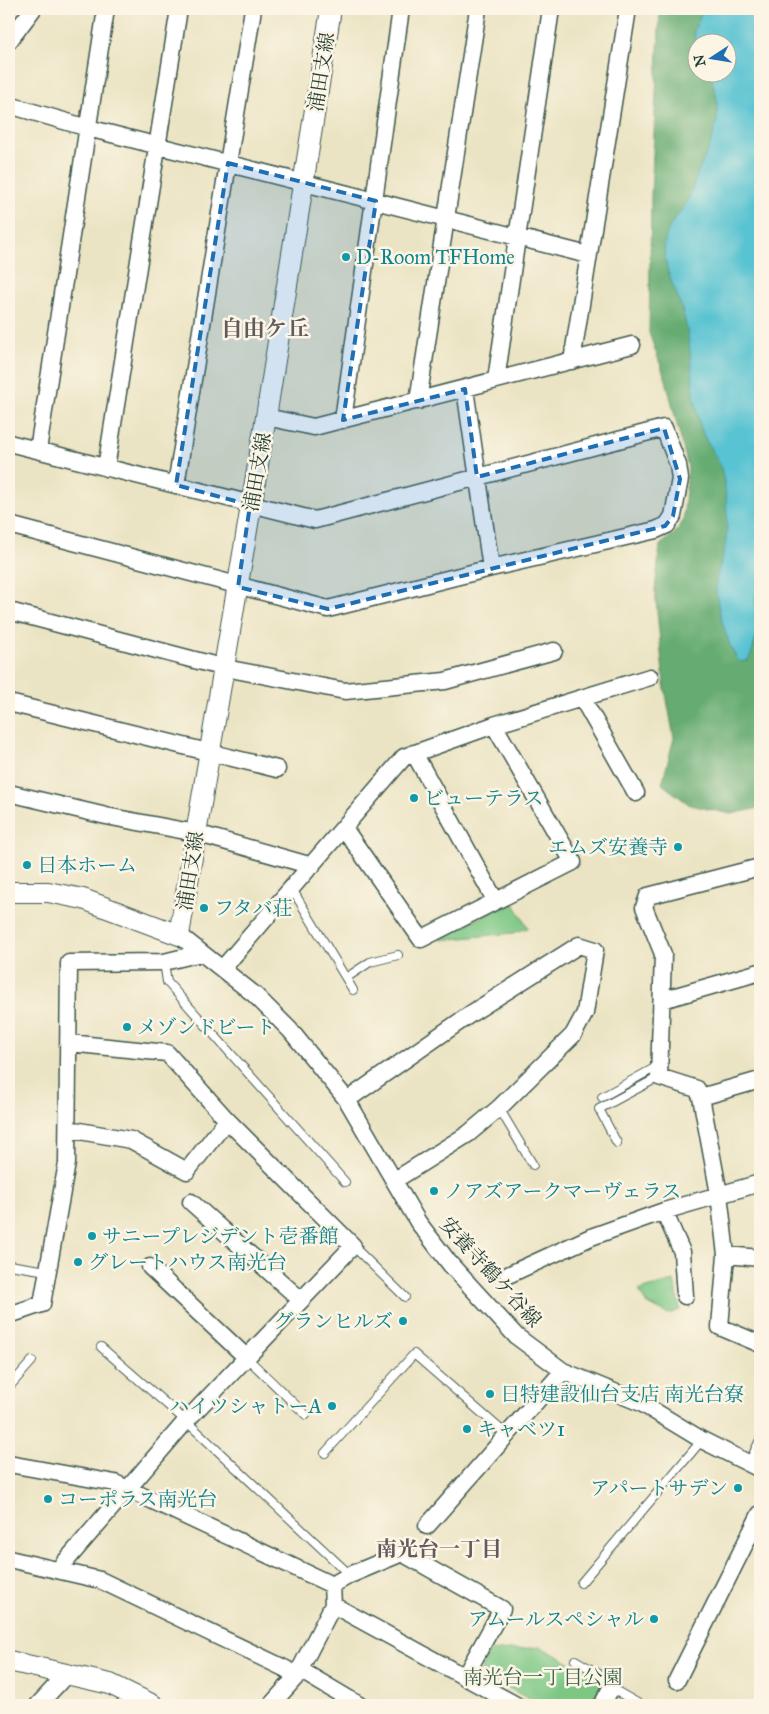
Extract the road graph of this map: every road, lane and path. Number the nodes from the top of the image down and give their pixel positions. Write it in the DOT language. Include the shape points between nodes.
graph roads {
  1 [pos="33,9"];
  2 [pos="106,9"];
  3 [pos="179,9"];
  4 [pos="253,9"];
  5 [pos="330,9"];
  6 [pos="401,9"];
  7 [pos="478,9"];
  8 [pos="552,9"];
  9 [pos="628,9"];
  10 [pos="9,41"];
  11 [pos="9,105"];
  12 [pos="88,128"];
  13 [pos="157,146"];
  14 [pos="228,163"];
  15 [pos="303,181"];
  16 [pos="376,201"];
  17 [pos="446,218"];
  18 [pos="516,237"];
  19 [pos="588,255"];
  20 [pos="632,345"];
  21 [pos="572,361"];
  22 [pos="496,380"];
  23 [pos="465,389"];
  24 [pos="418,401"];
  25 [pos="266,417"];
  26 [pos="344,420"];
  27 [pos="9,443"];
  28 [pos="38,450"];
  29 [pos="106,468"];
  30 [pos="478,477"];
  31 [pos="176,485"];
  32 [pos="250,505"];
  33 [pos="9,525"];
  34 [pos="491,568"];
  35 [pos="238,587"];
  36 [pos="9,611"];
  37 [pos="554,651"];
  38 [pos="225,668"];
  39 [pos="650,677"];
  40 [pos="582,698"];
  41 [pos="9,703"];
  42 [pos="494,725"];
  43 [pos="414,753"];
  44 [pos="210,754"];
  45 [pos="277,769"];
  46 [pos="9,793"];
  47 [pos="636,793"];
  48 [pos="344,828"];
  49 [pos="196,833"];
  50 [pos="312,866"];
  51 [pos="760,868"];
  52 [pos="292,889"];
  53 [pos="9,892"];
  54 [pos="495,900"];
  55 [pos="179,934"];
  56 [pos="201,954"];
  57 [pos="398,955"];
  58 [pos="164,962"];
  59 [pos="223,968"];
  60 [pos="760,972"];
  61 [pos="346,978"];
  62 [pos="353,990"];
  63 [pos="662,1000"];
  64 [pos="68,1043"];
  65 [pos="660,1071"];
  66 [pos="760,1080"];
  67 [pos="602,1097"];
  68 [pos="701,1097"];
  69 [pos="347,1100"];
  70 [pos="499,1108"];
  71 [pos="227,1120"];
  72 [pos="68,1129"];
  73 [pos="616,1144"];
  74 [pos="533,1165"];
  75 [pos="395,1180"];
  76 [pos="345,1182"];
  77 [pos="760,1183"];
  78 [pos="719,1194"];
  79 [pos="191,1202"];
  80 [pos="664,1211"];
  81 [pos="353,1246"];
  82 [pos="726,1255"];
  83 [pos="760,1258"];
  84 [pos="9,1265"];
  85 [pos="150,1267"];
  86 [pos="47,1271"];
  87 [pos="508,1275"];
  88 [pos="685,1296"];
  89 [pos="405,1297"];
  90 [pos="301,1300"];
  91 [pos="9,1312"];
  92 [pos="760,1344"];
  93 [pos="101,1347"];
  94 [pos="246,1357"];
  95 [pos="32,1361"];
  96 [pos="563,1371"];
  97 [pos="9,1387"];
  98 [pos="306,1415"];
  99 [pos="186,1421"];
  100 [pos="507,1435"];
  101 [pos="702,1440"];
  102 [pos="760,1440"];
  103 [pos="325,1453"];
  104 [pos="9,1464"];
  105 [pos="755,1466"];
  106 [pos="129,1490"];
  107 [pos="760,1514"];
  108 [pos="427,1526"];
  109 [pos="9,1559"];
  110 [pos="59,1569"];
  111 [pos="350,1575"];
  112 [pos="581,1583"];
  113 [pos="332,1585"];
  114 [pos="333,1605"];
  115 [pos="575,1660"];
  116 [pos="9,1661"];
  117 [pos="67,1674"];
  118 [pos="298,1674"];
  119 [pos="465,1676"];
  120 [pos="677,1680"];
  121 [pos="611,1688"];
  122 [pos="38,1705"];
  123 [pos="151,1705"];
  124 [pos="271,1705"];
  125 [pos="359,1705"];
  126 [pos="516,1705"];
  127 [pos="602,1705"];
  128 [pos="641,1705"];
  1 -- 10 [label="street"];
  2 -- 12 [label="street"];
  3 -- 13 [label="street"];
  4 -- 14 [label="street"];
  5 -- 15 [label="street, 浦田支線"];
  6 -- 16 [label="street"];
  7 -- 17 [label="street"];
  8 -- 18 [label="street"];
  9 -- 19 [label="street"];
  11 -- 12 [label="street"];
  12 -- 13 [label="street"];
  12 -- 28 [label="street"];
  13 -- 14 [label="street"];
  13 -- 29 [label="street"];
  14 -- 15 [label="street"];
  14 -- 31 [label="street"];
  15 -- 16 [label="street"];
  15 -- 25 [label="street, 浦田支線"];
  16 -- 17 [label="street"];
  16 -- 26 [label="street"];
  17 -- 18 [label="street"];
  17 -- 24 [label="street"];
  18 -- 19 [label="street"];
  18 -- 22 [label="street"];
  19 -- 21 [label="street"];
  20 -- 21 [label="street"];
  21 -- 22 [label="street"];
  22 -- 23 [label="street"];
  23 -- 24 [label="street"];
  23 -- 30 [label="street"];
  24 -- 26 [label="street"];
  25 -- 26 [label="street" via="314,427"];
  25 -- 32 [label="street, 浦田支線"];
  27 -- 28 [label="street"];
  28 -- 29 [label="street"];
  29 -- 31 [label="street"];
  30 -- 32 [label="street" via="315,520"];
  30 -- 34 [label="street"];
  30 -- 34 [label="street" via="664,428 678,465 680,480 673,516 667,525"];
  31 -- 32 [label="street"];
  32 -- 35 [label="street, 浦田支線"];
  33 -- 35 [label="street"];
  34 -- 35 [label="street" via="328,610"];
  35 -- 38 [label="street, 浦田支線"];
  36 -- 38 [label="street"];
  37 -- 38 [label="street" via="445,681 344,690"];
  38 -- 44 [label="street, 浦田支線"];
  39 -- 40 [label="street"];
  40 -- 42 [label="street"];
  40 -- 47 [label="street"];
  41 -- 44 [label="street"];
  42 -- 43 [label="street"];
  42 -- 54 [label="street" via="573,862"];
  43 -- 48 [label="street" via="404,757"];
  43 -- 54 [label="street"];
  44 -- 45 [label="street"];
  44 -- 49 [label="street, 浦田支線"];
  46 -- 49 [label="street"];
  48 -- 50 [label="street"];
  48 -- 54 [label="street" via="421,939"];
  49 -- 50 [label="street"];
  49 -- 55 [label="street, 浦田支線"];
  50 -- 52 [label="street"];
  51 -- 63 [label="street" via="648,896 644,907 663,954"];
  52 -- 59 [label="street"];
  52 -- 61 [label="lane"];
  53 -- 55 [label="street" via="48,892 83,899"];
  55 -- 56 [label="street, 安養寺鶴ケ谷線"];
  56 -- 58 [label="street"];
  56 -- 59 [label="street, 安養寺鶴ケ谷線"];
  57 -- 61 [label="lane" via="370,962"];
  58 -- 64 [label="street" via="69,963"];
  58 -- 76 [label="lane" via="167,982"];
  59 -- 69 [label="street, 安養寺鶴ケ谷線" via="290,1030"];
  60 -- 63 [label="street"];
  61 -- 62 [label="lane"];
  63 -- 65 [label="street"];
  64 -- 71 [label="street" via="167,1053"];
  64 -- 72 [label="street"];
  65 -- 67 [label="lane"];
  65 -- 68 [label="street" via="697,1089"];
  65 -- 73 [label="lane" via="599,1109"];
  66 -- 68 [label="street"];
  68 -- 78 [label="street"];
  69 -- 70 [label="street" via="472,1013 579,945 595,950 585,1013 573,1035"];
  69 -- 75 [label="street, 安養寺鶴ケ谷線"];
  70 -- 74 [label="lane"];
  70 -- 75 [label="street" via="468,1134"];
  71 -- 72 [label="street" via="187,1171 131,1140"];
  71 -- 81 [label="street"];
  72 -- 86 [label="street" via="67,1163"];
  75 -- 96 [label="street, 安養寺鶴ケ谷線" via="418,1222 450,1264 516,1336"];
  77 -- 78 [label="street"];
  78 -- 80 [label="street"];
  78 -- 82 [label="street"];
  79 -- 90 [label="street"];
  80 -- 87 [label="street" via="591,1237"];
  80 -- 88 [label="street" via="682,1252"];
  81 -- 89 [label="lane"];
  81 -- 90 [label="street"];
  82 -- 83 [label="street"];
  82 -- 92 [label="street" via="720,1327"];
  84 -- 86 [label="lane"];
  85 -- 94 [label="street"];
  86 -- 91 [label="street" via="42,1304"];
  90 -- 94 [label="street"];
  93 -- 99 [label="lane"];
  94 -- 98 [label="lane"];
  94 -- 99 [label="street"];
  95 -- 97 [label="lane"];
  96 -- 100 [label="street"];
  96 -- 101 [label="street, 安養寺鶴ケ谷線" via="641,1403"];
  99 -- 106 [label="street"];
  99 -- 111 [label="lane"];
  100 -- 103 [label="lane" via="414,1354"];
  100 -- 108 [label="street"];
  101 -- 105 [label="street, 安養寺鶴ケ谷線"];
  101 -- 112 [label="lane"];
  102 -- 105 [label="lane"];
  104 -- 106 [label="street" via="115,1483"];
  106 -- 110 [label="street"];
  106 -- 113 [label="street"];
  107 -- 120 [label="street"];
  109 -- 110 [label="street"];
  110 -- 118 [label="street" via="100,1580"];
  111 -- 113 [label="street"];
  111 -- 119 [label="street" via="402,1553 502,1609"];
  113 -- 114 [label="street"];
  114 -- 118 [label="street"];
  114 -- 119 [label="street"];
  115 -- 121 [label="lane" via="613,1682"];
  116 -- 117 [label="street"];
  117 -- 122 [label="street"];
  117 -- 123 [label="street" via="110,1684"];
  118 -- 124 [label="street"];
  118 -- 125 [label="street"];
  119 -- 126 [label="street"];
  121 -- 127 [label="street"];
  121 -- 128 [label="lane"];
}
